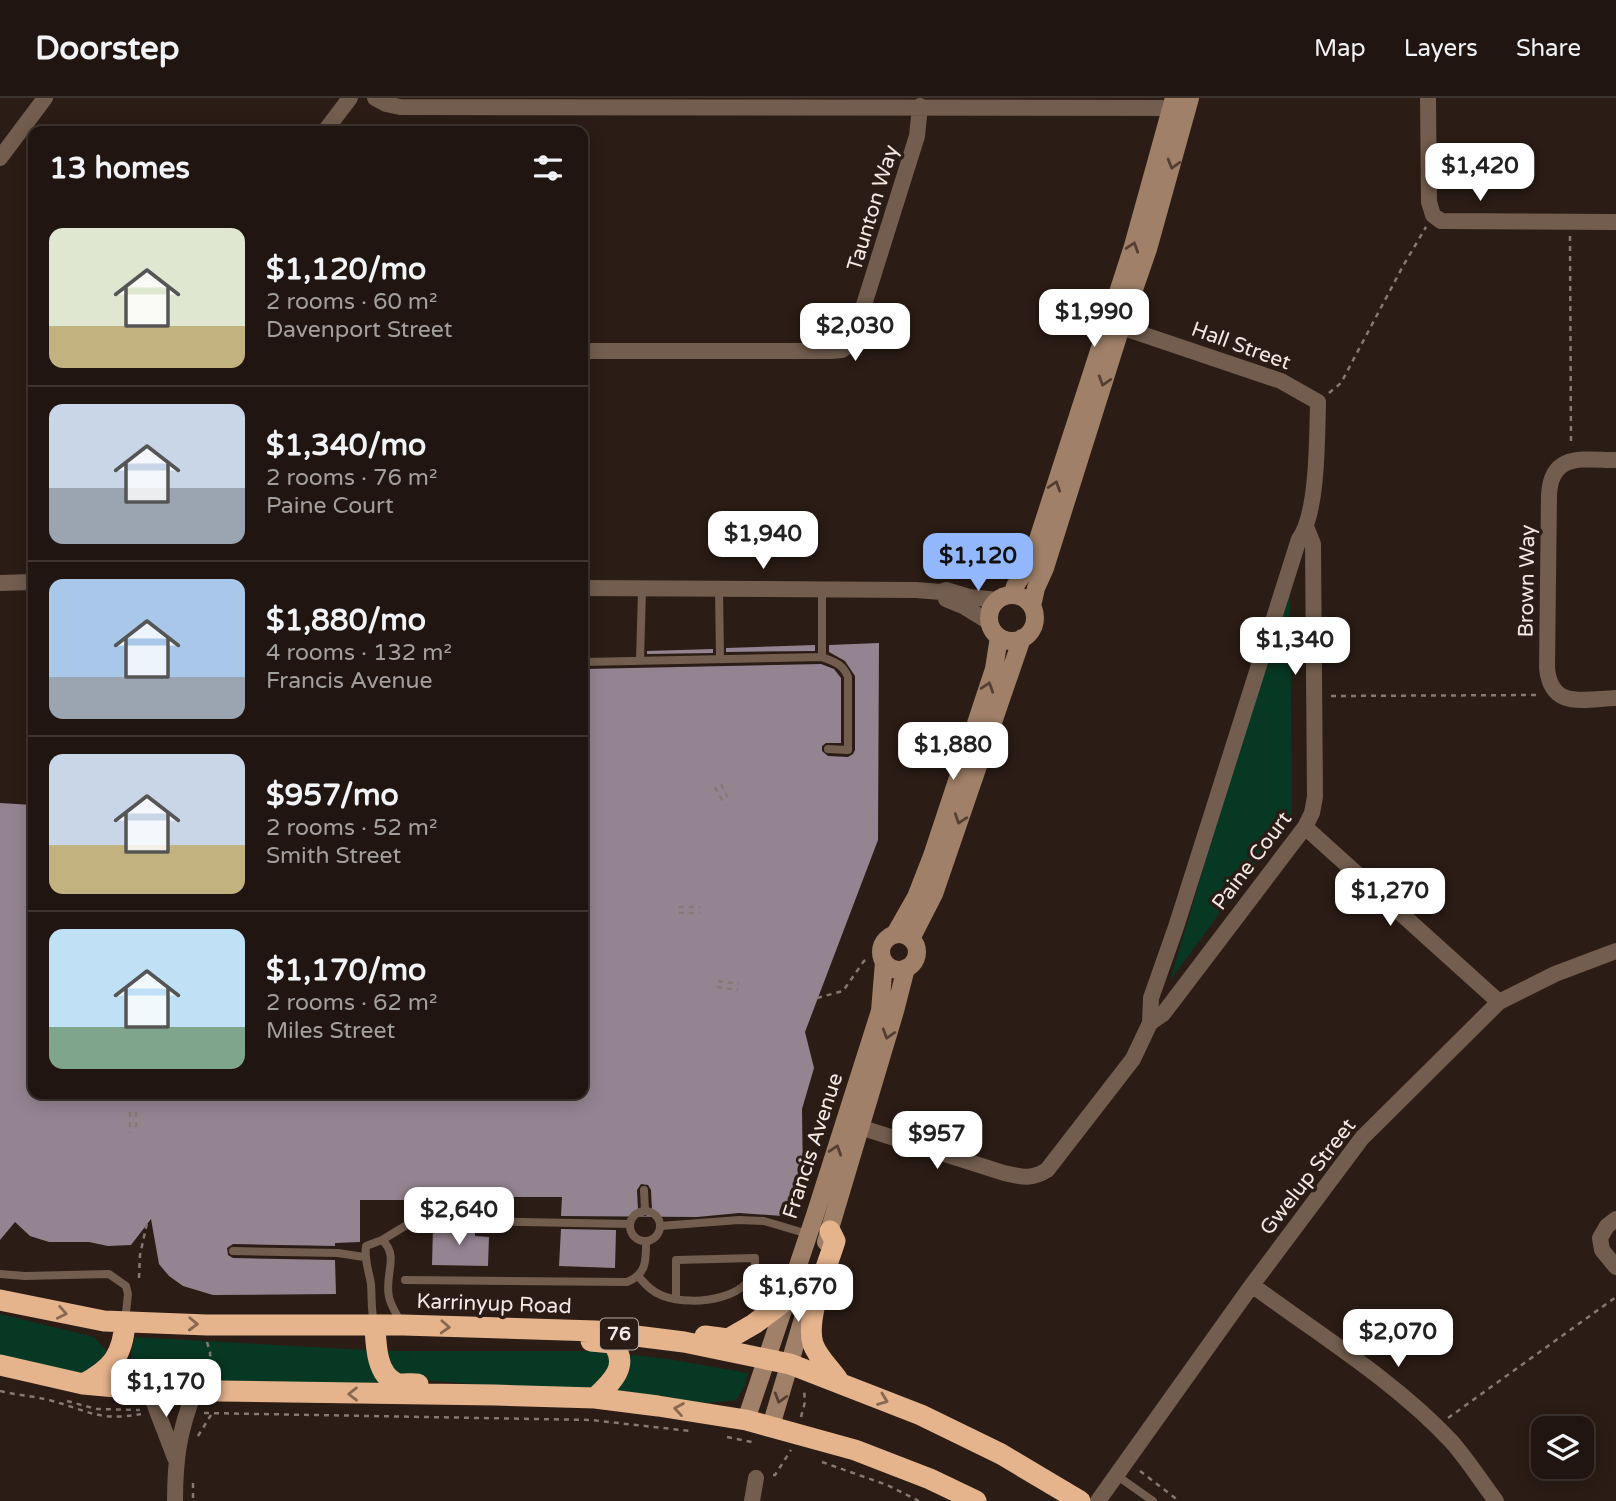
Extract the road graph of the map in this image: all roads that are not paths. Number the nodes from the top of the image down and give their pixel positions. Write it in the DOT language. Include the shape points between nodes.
graph roads {
  1 [pos="45,98"];
  2 [pos="350,98"];
  3 [pos="375,98"];
  4 [pos="1428,98"];
  5 [pos="485,102"];
  6 [pos="1181,103"];
  7 [pos="920,106"];
  8 [pos="329,126"];
  9 [pos="0,158"];
  10 [pos="1616,222"];
  11 [pos="1114,325"];
  12 [pos="588,351"];
  13 [pos="1318,402"];
  14 [pos="1616,460"];
  15 [pos="1307,528"];
  16 [pos="28,582"];
  17 [pos="0,583"];
  18 [pos="588,588"];
  19 [pos="642,590"];
  20 [pos="719,590"];
  21 [pos="822,590"];
  22 [pos="941,592"];
  23 [pos="1005,597"];
  24 [pos="1032,606"];
  25 [pos="994,629"];
  26 [pos="1021,638"];
  27 [pos="1266,644"];
  28 [pos="1313,646"];
  29 [pos="822,657"];
  30 [pos="720,659"];
  31 [pos="640,660"];
  32 [pos="588,662"];
  33 [pos="1616,698"];
  34 [pos="828,749"];
  35 [pos="1305,828"];
  36 [pos="903,936"];
  37 [pos="1616,951"];
  38 [pos="883,960"];
  39 [pos="906,968"];
  40 [pos="1500,1002"];
  41 [pos="1150,1023"];
  42 [pos="853,1125"];
  43 [pos="645,1190"];
  44 [pos="645,1210"];
  45 [pos="1616,1219"];
  46 [pos="630,1224"];
  47 [pos="660,1226"];
  48 [pos="830,1231"];
  49 [pos="808,1234"];
  50 [pos="382,1240"];
  51 [pos="646,1241"];
  52 [pos="233,1251"];
  53 [pos="364,1257"];
  54 [pos="1616,1267"];
  55 [pos="0,1274"];
  56 [pos="638,1276"];
  57 [pos="405,1280"];
  58 [pos="1252,1286"];
  59 [pos="676,1299"];
  60 [pos="0,1300"];
  61 [pos="786,1300"];
  62 [pos="125,1322"];
  63 [pos="403,1325"];
  64 [pos="375,1326"];
  65 [pos="553,1330"];
  66 [pos="766,1358"];
  67 [pos="0,1365"];
  68 [pos="798,1367"];
  69 [pos="840,1383"];
  70 [pos="83,1384"];
  71 [pos="149,1391"];
  72 [pos="495,1395"];
  73 [pos="595,1398"];
  74 [pos="206,1399"];
  75 [pos="746,1420"];
  76 [pos="771,1426"];
  77 [pos="175,1458"];
  78 [pos="1116,1475"];
  79 [pos="756,1478"];
  80 [pos="175,1501"];
  81 [pos="752,1501"];
  82 [pos="976,1501"];
  83 [pos="1080,1501"];
  84 [pos="1098,1501"];
  85 [pos="1153,1501"];
  86 [pos="1496,1501"];
  1 -- 9 [label="street"];
  2 -- 8 [label="street"];
  3 -- 5 [label="street" via="400,107"];
  4 -- 10 [label="street" via="1429,202 1433,215 1441,221"];
  5 -- 7 [label="street"];
  6 -- 7 [label="street"];
  6 -- 11 [label="street" via="1133,246"];
  7 -- 12 [label="street, Taunton Way" via="917,136 852,343 831,351"];
  11 -- 13 [label="street, Hall Street" via="1281,381"];
  23 -- 11 [label="street, one-way" via="1030,564"];
  11 -- 24 [label="street, one-way"];
  13 -- 15 [label="street, Paine Court"];
  14 -- 33 [label="street, Brown Way" via="1571,461 1556,469 1550,485 1546,668 1557,695"];
  15 -- 27 [label="street, Paine Court" via="1299,539"];
  15 -- 28 [label="street, Paine Court" via="1313,544"];
  16 -- 17 [label="street"];
  18 -- 19 [label="street"];
  19 -- 20 [label="street"];
  19 -- 31 [label="lane"];
  20 -- 21 [label="street"];
  20 -- 30 [label="lane"];
  21 -- 22 [label="street"];
  21 -- 29 [label="lane"];
  22 -- 23 [label="street"];
  22 -- 25 [label="street" via="942,597"];
  23 -- 24 [label="street" via="1027,600"];
  23 -- 25 [label="street" via="990,610"];
  24 -- 26 [label="street" via="1035,621"];
  25 -- 26 [label="street" via="1014,640"];
  36 -- 25 [label="street, Francis Avenue, one-way" via="994,669"];
  26 -- 36 [label="street, Francis Avenue, one-way" via="933,894"];
  27 -- 28 [label="street"];
  27 -- 41 [label="street, Paine Court" via="1151,998"];
  28 -- 35 [label="street, Paine Court" via="1315,797"];
  29 -- 30 [label="lane"];
  29 -- 34 [label="lane" via="837,662 848,677 848,750"];
  30 -- 31 [label="lane"];
  31 -- 32 [label="lane"];
  35 -- 40 [label="street"];
  35 -- 41 [label="street, Paine Court" via="1163,1014"];
  36 -- 38 [label="street, Francis Avenue" via="885,940"];
  36 -- 39 [label="street, Francis Avenue" via="915,944 917,955"];
  37 -- 40 [label="street, Gwelup Street"];
  38 -- 39 [label="street" via="894,969"];
  38 -- 42 [label="street, Francis Avenue" via="880,1011"];
  39 -- 42 [label="street, Francis Avenue, one-way"];
  40 -- 58 [label="street, Gwelup Street" via="1362,1138"];
  41 -- 42 [label="street, Paine Court" via="1133,1059 1047,1170 1036,1177 1004,1173"];
  42 -- 48 [label="street, Francis Avenue"];
  49 -- 42 [label="street, Francis Avenue, one-way"];
  43 -- 44 [label="lane"];
  44 -- 46 [label="lane" via="635,1213"];
  44 -- 47 [label="lane" via="654,1214"];
  45 -- 54 [label="street" via="1600,1238 1602,1250"];
  46 -- 50 [label="lane" via="423,1219"];
  46 -- 51 [label="lane" via="633,1235"];
  47 -- 49 [label="lane" via="764,1221"];
  47 -- 51 [label="lane" via="655,1237"];
  48 -- 68 [label="street, Francis Avenue"];
  48 -- 69 [label="highway" via="835,1241 811,1331 819,1355"];
  49 -- 61 [label="street, Francis Avenue"];
  50 -- 53 [label="lane" via="366,1246"];
  50 -- 63 [label="lane" via="391,1254 389,1298"];
  51 -- 56 [label="lane" via="646,1263"];
  52 -- 53 [label="lane" via="338,1252"];
  53 -- 64 [label="lane"];
  55 -- 62 [label="lane" via="109,1274 126,1286"];
  56 -- 57 [label="lane" via="627,1282"];
  56 -- 59 [label="lane" via="649,1289"];
  58 -- 78 [label="street, Gwelup Street"];
  58 -- 86 [label="street" via="1385,1382 1436,1426"];
  59 -- 59 [label="lane" via="710,1300 743,1288 752,1276 755,1258 676,1260"];
  60 -- 62 [label="highway, Karrinyup Road / 76, one-way"];
  61 -- 65 [label="highway" via="728,1339 567,1321"];
  61 -- 66 [label="street, Francis Avenue"];
  62 -- 64 [label="highway, Karrinyup Road / 76, one-way"];
  62 -- 70 [label="highway" via="124,1341 114,1361"];
  63 -- 64 [label="highway, Karrinyup Road / 76"];
  63 -- 65 [label="highway, Karrinyup Road / 76, one-way"];
  64 -- 72 [label="highway" via="377,1355 396,1383 482,1386"];
  65 -- 66 [label="highway, Karrinyup Road / 76" via="684,1342"];
  65 -- 73 [label="highway" via="565,1340 616,1347 619,1369 614,1381"];
  66 -- 68 [label="highway, Karrinyup Road / 76"];
  66 -- 75 [label="street, Francis Avenue"];
  67 -- 70 [label="highway"];
  68 -- 69 [label="highway, Karrinyup Road / 76"];
  68 -- 76 [label="street, Francis Avenue, one-way"];
  69 -- 83 [label="highway, Karrinyup Road / 76, one-way" via="957,1431"];
  70 -- 71 [label="highway"];
  71 -- 74 [label="highway"];
  71 -- 77 [label="street"];
  72 -- 73 [label="highway"];
  72 -- 74 [label="highway, one-way"];
  75 -- 73 [label="highway, one-way"];
  74 -- 77 [label="street" via="186,1412"];
  75 -- 76 [label="highway"];
  76 -- 82 [label="highway" via="794,1442 891,1463"];
  77 -- 80 [label="street"];
  78 -- 84 [label="street, Gwelup Street"];
  78 -- 85 [label="lane"];
  79 -- 81 [label="street"];
}
